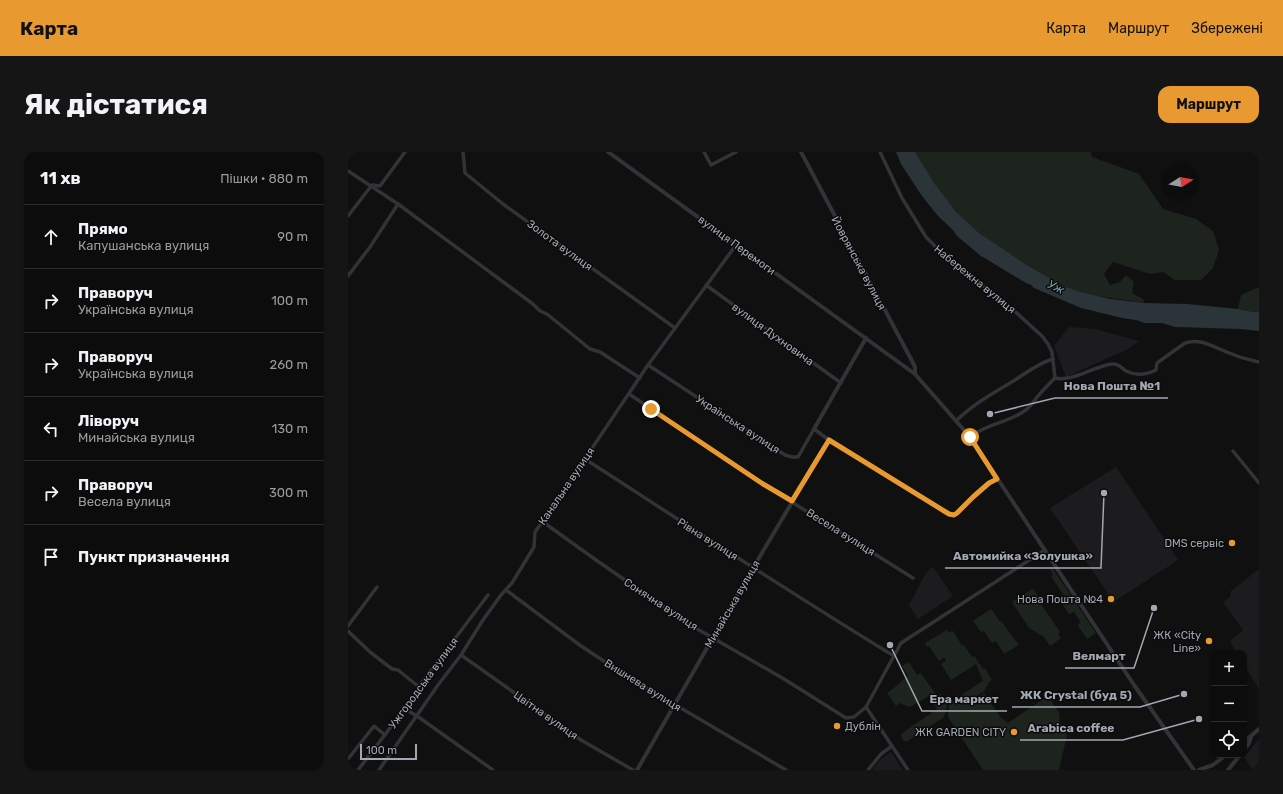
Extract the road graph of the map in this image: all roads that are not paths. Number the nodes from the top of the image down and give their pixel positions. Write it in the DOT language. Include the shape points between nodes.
graph roads {
  1 [pos="405,152"];
  2 [pos="463,152"];
  3 [pos="608,152"];
  4 [pos="704,152"];
  5 [pos="736,152"];
  6 [pos="801,152"];
  7 [pos="880,152"];
  8 [pos="348,170"];
  9 [pos="370,187"];
  10 [pos="398,204"];
  11 [pos="348,216"];
  12 [pos="736,244"];
  13 [pos="348,276"];
  14 [pos="706,285"];
  15 [pos="675,328"];
  16 [pos="866,338"];
  17 [pos="1053,358"];
  18 [pos="1259,362"];
  19 [pos="648,365"];
  20 [pos="915,374"];
  21 [pos="640,378"];
  22 [pos="1055,378"];
  23 [pos="841,382"];
  24 [pos="629,394"];
  25 [pos="956,421"];
  26 [pos="814,429"];
  27 [pos="970,437"];
  28 [pos="829,440"];
  29 [pos="1233,451"];
  30 [pos="584,459"];
  31 [pos="997,479"];
  32 [pos="1259,483"];
  33 [pos="792,501"];
  34 [pos="543,522"];
  35 [pos="1045,550"];
  36 [pos="753,568"];
  37 [pos="913,578"];
  38 [pos="377,587"];
  39 [pos="506,590"];
  40 [pos="488,595"];
  41 [pos="348,626"];
  42 [pos="348,631"];
  43 [pos="713,637"];
  44 [pos="461,655"];
  45 [pos="894,656"];
  46 [pos="419,687"];
  47 [pos="675,704"];
  48 [pos="866,707"];
  49 [pos="406,709"];
  50 [pos="417,716"];
  51 [pos="1259,729"];
  52 [pos="385,735"];
  53 [pos="1252,736"];
  54 [pos="1247,740"];
  55 [pos="892,746"];
  56 [pos="1247,746"];
  57 [pos="1222,758"];
  58 [pos="1238,758"];
  59 [pos="348,759"];
  60 [pos="1213,765"];
  61 [pos="358,770"];
  62 [pos="379,770"];
  63 [pos="493,770"];
  64 [pos="633,770"];
  65 [pos="637,770"];
  66 [pos="786,770"];
  67 [pos="868,770"];
  68 [pos="908,770"];
  69 [pos="1194,770"];
  70 [pos="1199,770"];
  71 [pos="1209,770"];
  72 [pos="1228,770"];
  1 -- 9 [label="street" via="380,186"];
  2 -- 15 [label="street, Золота вулиця" via="465,173 475,182"];
  3 -- 12 [label="street, вулиця Перемоги"];
  4 -- 5 [label="street" via="711,165"];
  6 -- 20 [label="street, Йоврянська вулиця" via="911,359"];
  7 -- 17 [label="street, Набережна вулиця" via="902,198 926,237 954,265 1000,298 1042,336"];
  8 -- 9 [label="street"];
  9 -- 10 [label="street"];
  9 -- 11 [label="street"];
  10 -- 13 [label="street"];
  10 -- 21 [label="street" via="533,304 540,312 547,314 590,349 600,352"];
  12 -- 14 [label="street, Канальна вулиця"];
  12 -- 16 [label="street, вулиця Перемоги"];
  14 -- 15 [label="street, Канальна вулиця"];
  14 -- 23 [label="street, вулиця Духновича"];
  15 -- 19 [label="street, Канальна вулиця"];
  16 -- 20 [label="street, вулиця Перемоги"];
  16 -- 23 [label="street"];
  17 -- 22 [label="street, Набережна вулиця"];
  17 -- 25 [label="street" via="1003,387"];
  18 -- 22 [label="street" via="1232,355 1206,343 1190,341 1157,363 1156,370 1150,374 1136,375 1115,364 1067,378"];
  19 -- 21 [label="street, Канальна вулиця"];
  19 -- 26 [label="street, Українська вулиця" via="785,455 798,457"];
  20 -- 25 [label="street, вулиця Перемоги"];
  21 -- 24 [label="street, Канальна вулиця"];
  22 -- 27 [label="street" via="1024,412 977,431"];
  23 -- 26 [label="street"];
  24 -- 30 [label="street, Канальна вулиця"];
  24 -- 33 [label="street, Весела вулиця"];
  25 -- 27 [label="street, вулиця Перемоги"];
  26 -- 28 [label="street"];
  27 -- 31 [label="street, вулиця Перемоги"];
  28 -- 31 [label="street" via="949,514 957,513 989,483"];
  28 -- 33 [label="street, Минайська вулиця"];
  29 -- 32 [label="street"];
  30 -- 34 [label="street, Канальна вулиця"];
  30 -- 36 [label="street, Рівна вулиця"];
  31 -- 35 [label="street, вулиця Перемоги"];
  33 -- 36 [label="street, Минайська вулиця"];
  33 -- 37 [label="street, Весела вулиця"];
  34 -- 39 [label="street, Канальна вулиця" via="535,532 531,553"];
  34 -- 43 [label="street, Сонячна вулиця" via="687,623"];
  35 -- 45 [label="street" via="901,643"];
  35 -- 69 [label="street, вулиця Перемоги" via="1138,691"];
  36 -- 43 [label="street, Минайська вулиця"];
  36 -- 45 [label="street, Рівна вулиця"];
  38 -- 41 [label="street"];
  39 -- 44 [label="street, Канальна вулиця"];
  39 -- 47 [label="street, Вишнева вулиця" via="581,646"];
  40 -- 46 [label="street, Ужгородська вулиця"];
  42 -- 46 [label="street" via="370,652"];
  43 -- 47 [label="street, Минайська вулиця"];
  43 -- 48 [label="street, Сонячна вулиця" via="846,718 854,717"];
  44 -- 50 [label="street, Канальна вулиця"];
  44 -- 64 [label="street, Цвітна вулиця" via="581,740"];
  45 -- 48 [label="street"];
  46 -- 49 [label="street, Ужгородська вулиця"];
  47 -- 65 [label="street, Минайська вулиця"];
  47 -- 66 [label="street, Вишнева вулиця"];
  48 -- 55 [label="street"];
  49 -- 50 [label="street"];
  49 -- 52 [label="street, Ужгородська вулиця"];
  50 -- 62 [label="street, Канальна вулиця"];
  50 -- 63 [label="street"];
  51 -- 53 [label="street"];
  52 -- 59 [label="street" via="374,726"];
  52 -- 61 [label="street, Ужгородська вулиця"];
  53 -- 54 [label="street"];
  53 -- 56 [label="street"];
  55 -- 67 [label="street" via="881,754"];
  55 -- 68 [label="street"];
  57 -- 60 [label="street"];
  58 -- 72 [label="street"];
  60 -- 70 [label="street"];
  60 -- 71 [label="street"];
}
